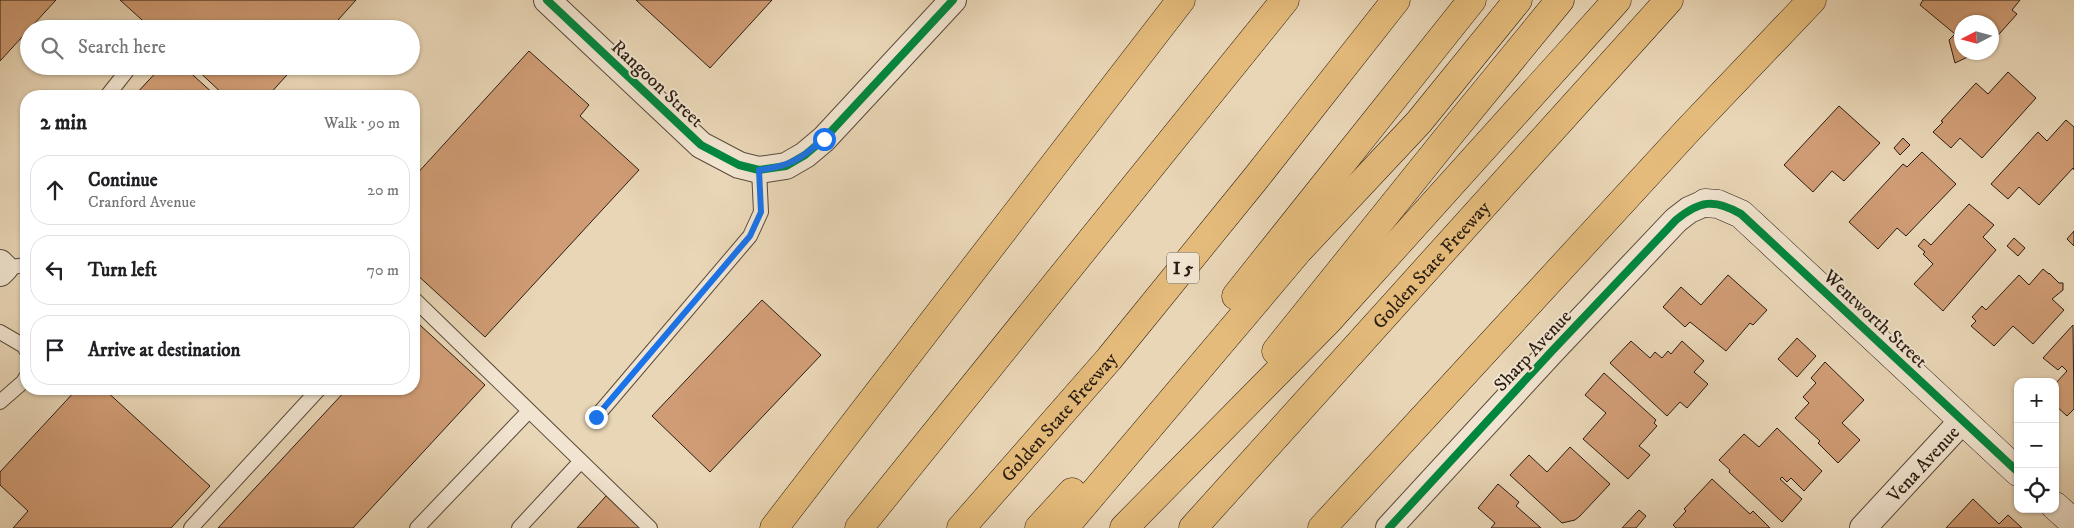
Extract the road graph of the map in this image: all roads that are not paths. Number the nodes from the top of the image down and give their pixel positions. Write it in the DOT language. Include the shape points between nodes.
graph roads {
  1 [pos="547,0"];
  2 [pos="953,0"];
  3 [pos="1181,0"];
  4 [pos="1285,0"];
  5 [pos="1396,0"];
  6 [pos="1472,0"];
  7 [pos="1518,0"];
  8 [pos="1560,0"];
  9 [pos="1617,0"];
  10 [pos="1669,0"];
  11 [pos="1812,0"];
  12 [pos="124,75"];
  13 [pos="112,90"];
  14 [pos="759,170"];
  15 [pos="1705,203"];
  16 [pos="420,305"];
  17 [pos="0,332"];
  18 [pos="20,344"];
  19 [pos="20,385"];
  20 [pos="313,395"];
  21 [pos="0,402"];
  22 [pos="1242,408"];
  23 [pos="529,411"];
  24 [pos="596,417"];
  25 [pos="1962,421"];
  26 [pos="581,461"];
  27 [pos="2014,468"];
  28 [pos="2059,510"];
  29 [pos="2074,523"];
  30 [pos="191,528"];
  31 [pos="417,528"];
  32 [pos="520,528"];
  33 [pos="650,528"];
  34 [pos="774,528"];
  35 [pos="860,528"];
  36 [pos="961,528"];
  37 [pos="1039,528"];
  38 [pos="1064,528"];
  39 [pos="1124,528"];
  40 [pos="1193,528"];
  41 [pos="1322,528"];
  42 [pos="1390,528"];
  43 [pos="1862,528"];
  1 -- 14 [label="street, Rangoon Street" via="701,145 739,165"];
  2 -- 14 [label="street" via="824,139 786,166"];
  3 -- 34 [label="highway"];
  4 -- 35 [label="highway"];
  5 -- 36 [label="highway, Golden State Freeway / I 5" via="1108,359"];
  6 -- 37 [label="highway" via="1224,312"];
  7 -- 38 [label="highway" via="1419,122 1299,250"];
  8 -- 22 [label="highway" via="1263,367"];
  9 -- 22 [label="highway" via="1328,321"];
  10 -- 40 [label="highway, Golden State Freeway"];
  11 -- 41 [label="highway"];
  12 -- 13 [label="lane"];
  14 -- 24 [label="lane" via="761,212 750,236"];
  15 -- 25 [label="street, Wentworth Street" via="1724,205 1741,214"];
  15 -- 42 [label="street, Sharp Avenue" via="1688,210 1676,220"];
  16 -- 23 [label="lane"];
  17 -- 18 [label="lane"];
  19 -- 21 [label="lane"];
  20 -- 30 [label="lane"];
  22 -- 39 [label="highway"];
  23 -- 26 [label="lane"];
  23 -- 31 [label="lane"];
  25 -- 27 [label="street, Wentworth Street"];
  25 -- 43 [label="street, Vena Avenue"];
  26 -- 32 [label="lane"];
  26 -- 33 [label="lane"];
  28 -- 29 [label="street"];
}
